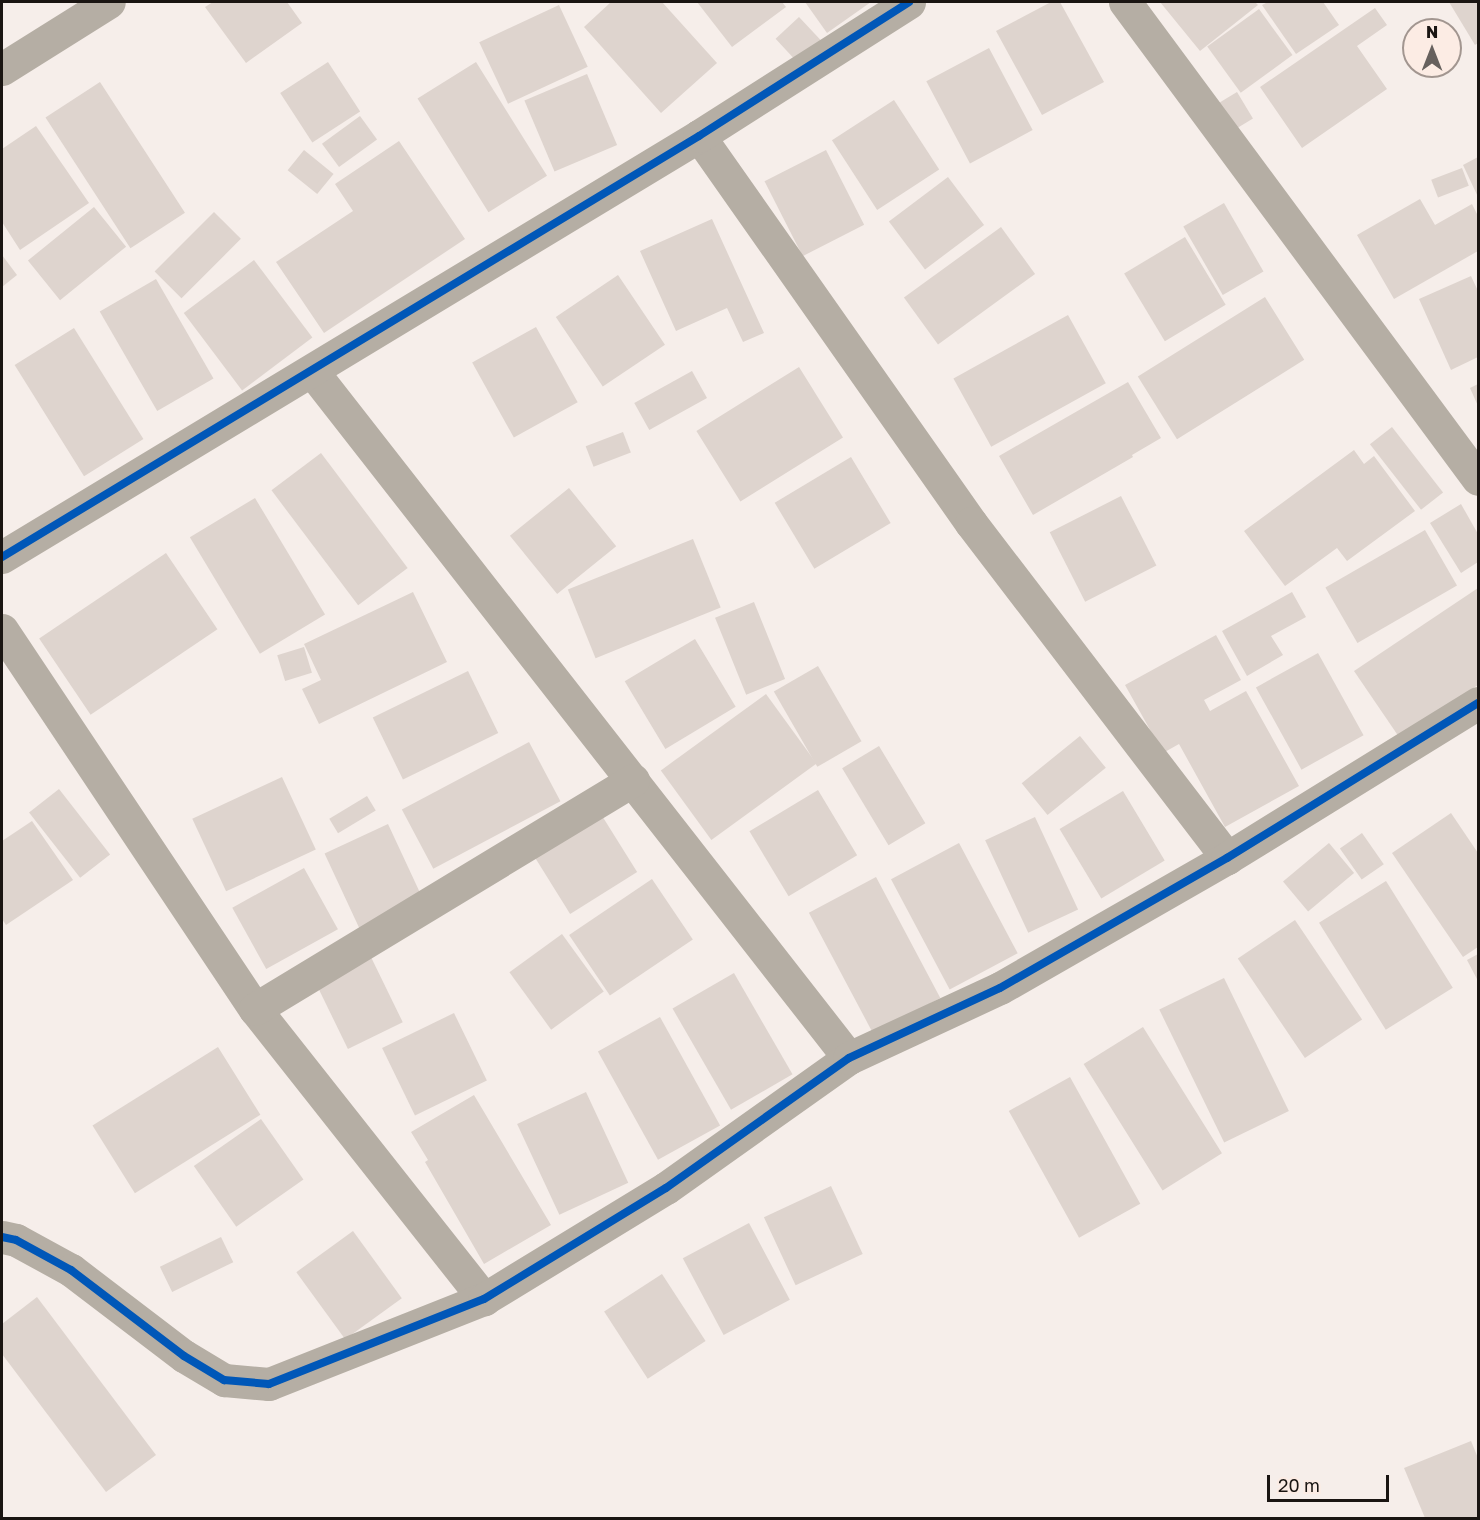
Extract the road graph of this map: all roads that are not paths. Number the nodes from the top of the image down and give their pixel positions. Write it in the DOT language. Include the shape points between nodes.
graph roads {
  1 [pos="108,2"];
  2 [pos="909,2"];
  3 [pos="1125,2"];
  4 [pos="2,69"];
  5 [pos="699,136"];
  6 [pos="312,371"];
  7 [pos="1479,478"];
  8 [pos="2,556"];
  9 [pos="2,630"];
  10 [pos="1479,703"];
  11 [pos="633,780"];
  12 [pos="1227,858"];
  13 [pos="255,1009"];
  14 [pos="849,1058"];
  15 [pos="2,1237"];
  16 [pos="484,1299"];
  1 -- 4 [label="street"];
  2 -- 5 [label="street"];
  3 -- 7 [label="street"];
  5 -- 6 [label="street"];
  5 -- 12 [label="street" via="971,523"];
  6 -- 8 [label="street"];
  6 -- 11 [label="street"];
  9 -- 13 [label="street"];
  10 -- 12 [label="street"];
  11 -- 13 [label="street"];
  11 -- 14 [label="street"];
  12 -- 14 [label="street" via="1000,988"];
  13 -- 16 [label="street"];
  14 -- 16 [label="street" via="666,1188"];
  15 -- 16 [label="street" via="16,1240 71,1270 184,1356 224,1380 270,1384"];
}
